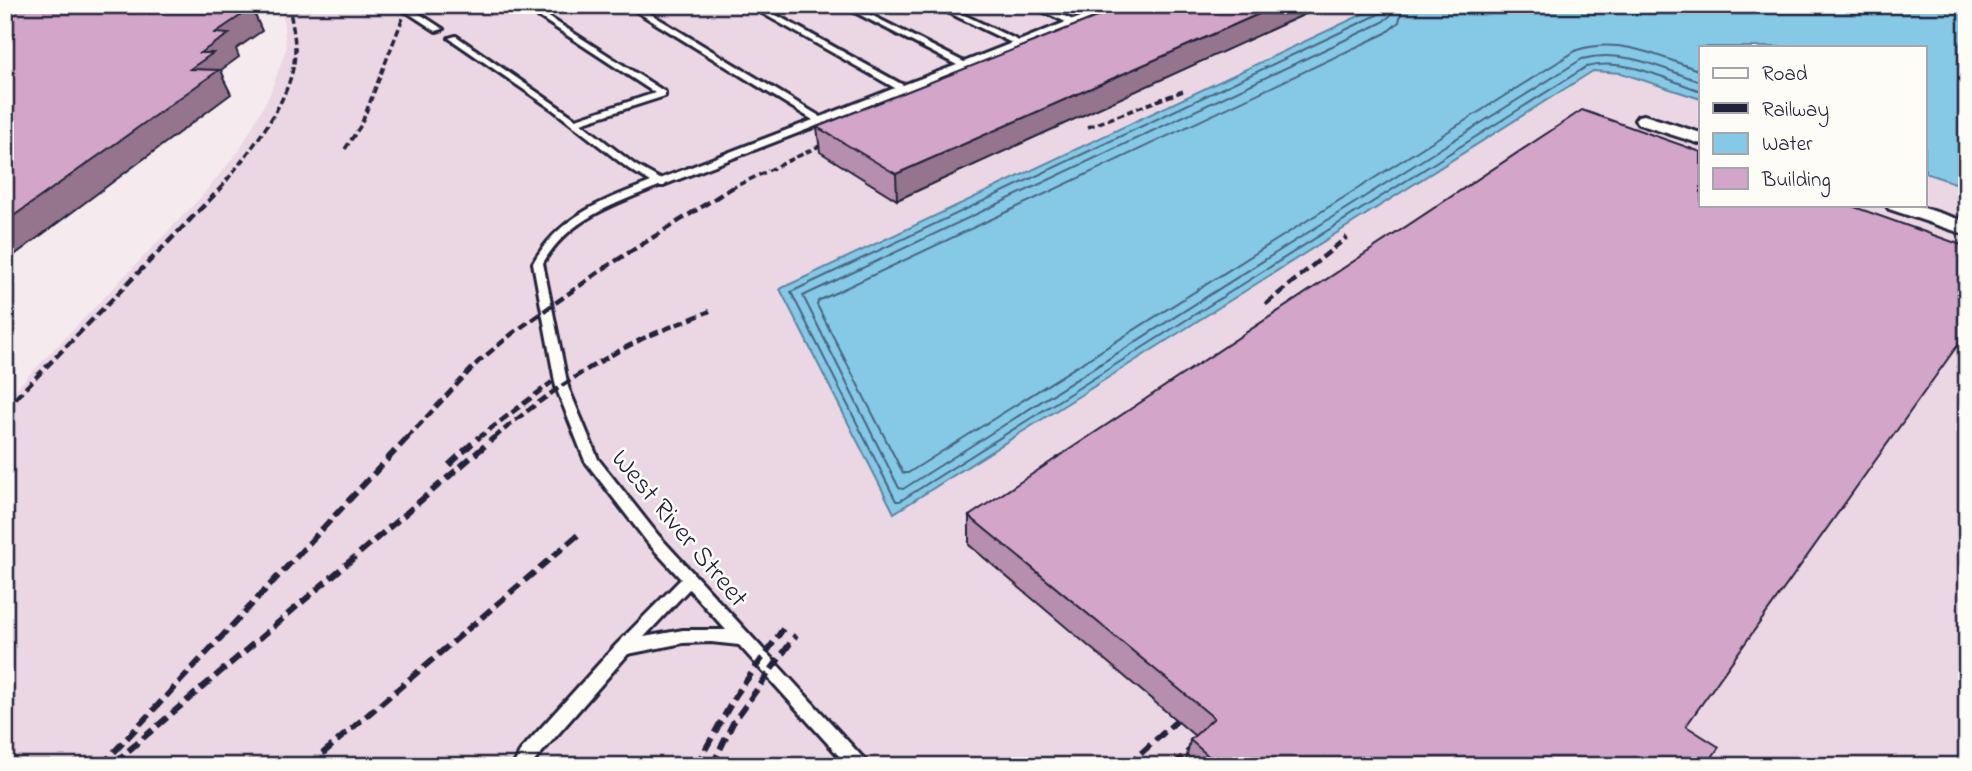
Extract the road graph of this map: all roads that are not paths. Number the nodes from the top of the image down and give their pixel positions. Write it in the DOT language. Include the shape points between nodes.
graph roads {
  1 [pos="400,5"];
  2 [pos="525,5"];
  3 [pos="630,5"];
  4 [pos="752,5"];
  5 [pos="845,5"];
  6 [pos="937,5"];
  7 [pos="1033,5"];
  8 [pos="1118,5"];
  9 [pos="1074,23"];
  10 [pos="439,30"];
  11 [pos="453,38"];
  12 [pos="1019,44"];
  13 [pos="964,65"];
  14 [pos="903,89"];
  15 [pos="1644,120"];
  16 [pos="821,121"];
  17 [pos="575,122"];
  18 [pos="1699,138"];
  19 [pos="661,184"];
  20 [pos="1899,206"];
  21 [pos="1967,229"];
  22 [pos="690,579"];
  23 [pos="744,639"];
  24 [pos="622,650"];
  25 [pos="521,766"];
  26 [pos="859,766"];
  1 -- 10 [label="lane"];
  2 -- 17 [label="lane" via="662,94"];
  3 -- 16 [label="lane"];
  4 -- 14 [label="lane"];
  5 -- 13 [label="lane"];
  6 -- 12 [label="lane"];
  7 -- 9 [label="lane"];
  8 -- 9 [label="lane, West River Street"];
  9 -- 12 [label="lane, West River Street"];
  11 -- 17 [label="lane"];
  12 -- 13 [label="lane, West River Street"];
  13 -- 14 [label="lane, West River Street"];
  14 -- 16 [label="lane, West River Street"];
  15 -- 18 [label="street"];
  16 -- 19 [label="lane, West River Street"];
  17 -- 19 [label="lane"];
  19 -- 22 [label="lane, West River Street" via="599,206 565,227 538,263 562,387 592,461"];
  20 -- 21 [label="street"];
  22 -- 23 [label="lane, West River Street"];
  22 -- 24 [label="lane"];
  23 -- 24 [label="lane" via="706,633 665,636"];
  23 -- 26 [label="lane, West River Street"];
  24 -- 25 [label="lane"];
}
